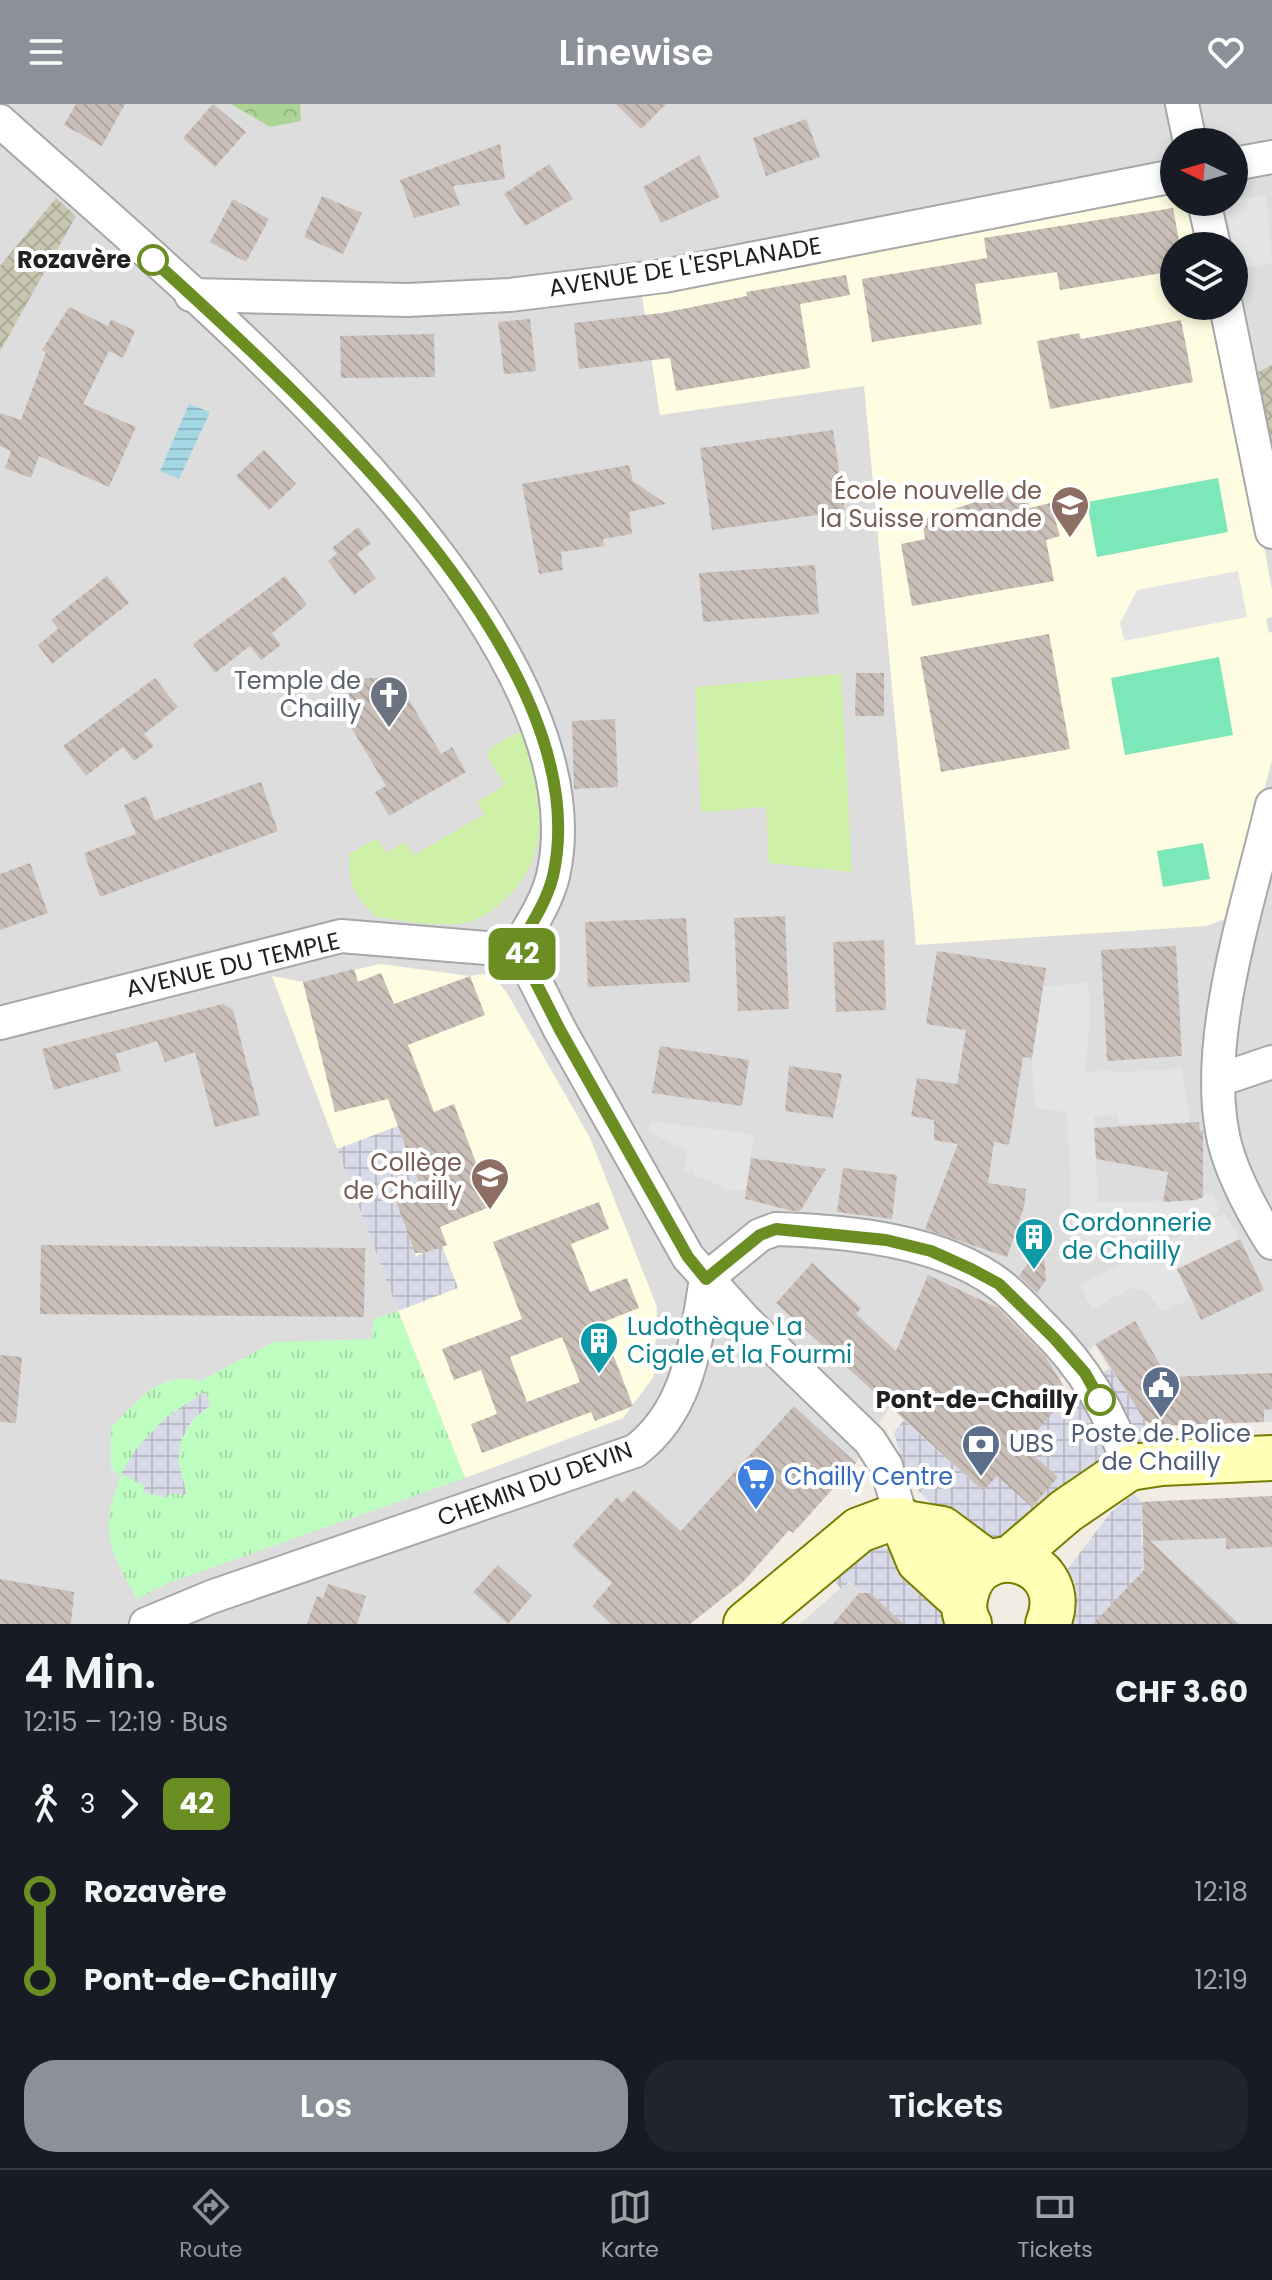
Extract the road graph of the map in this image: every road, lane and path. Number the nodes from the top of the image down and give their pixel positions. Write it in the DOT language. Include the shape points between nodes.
graph roads {
  1 [pos="1182,104"];
  2 [pos="0,121"];
  3 [pos="1187,128"];
  4 [pos="1272,157"];
  5 [pos="1248,161"];
  6 [pos="1160,179"];
  7 [pos="191,295"];
  8 [pos="1229,320"];
  9 [pos="1272,532"];
  10 [pos="1272,805"];
  11 [pos="518,947"];
  12 [pos="0,1023"];
  13 [pos="1272,1062"];
  14 [pos="1219,1080"];
  15 [pos="1272,1243"];
  16 [pos="706,1279"];
  17 [pos="1272,1458"];
  18 [pos="1114,1479"];
  19 [pos="902,1520"];
  20 [pos="1000,1561"];
  21 [pos="1050,1610"];
  22 [pos="967,1613"];
  23 [pos="146,1624"];
  24 [pos="746,1624"];
  1 -- 3 [label="street"];
  2 -- 7 [label="street"];
  4 -- 5 [label="street"];
  6 -- 7 [label="street, AVENUE DE L'ESPLANADE" via="664,276 510,295 408,300"];
  7 -- 11 [label="street" via="316,412 373,474 456,577 519,685 549,758 557,844 552,878"];
  8 -- 9 [label="street"];
  10 -- 14 [label="street" via="1225,1004"];
  11 -- 12 [label="street, AVENUE DU TEMPLE" via="341,936"];
  11 -- 16 [label="street" via="671,1232"];
  13 -- 14 [label="street"];
  14 -- 15 [label="street" via="1228,1155"];
  16 -- 18 [label="street" via="760,1235 776,1229 886,1240 931,1251 971,1269 999,1284 1085,1373 1119,1437"];
  16 -- 19 [label="street" via="870,1441 886,1466"];
  16 -- 23 [label="street, CHEMIN DU DEVIN" via="687,1381 656,1435 635,1451"];
  17 -- 18 [label="street"];
  18 -- 20 [label="street"];
  18 -- 21 [label="street" via="1066,1550"];
  19 -- 20 [label="street" via="942,1529"];
  19 -- 22 [label="street" via="919,1561"];
  19 -- 24 [label="street" via="859,1530"];
  20 -- 21 [label="street" via="1034,1567 1046,1580"];
  20 -- 22 [label="street" via="977,1572 967,1587"];
}
